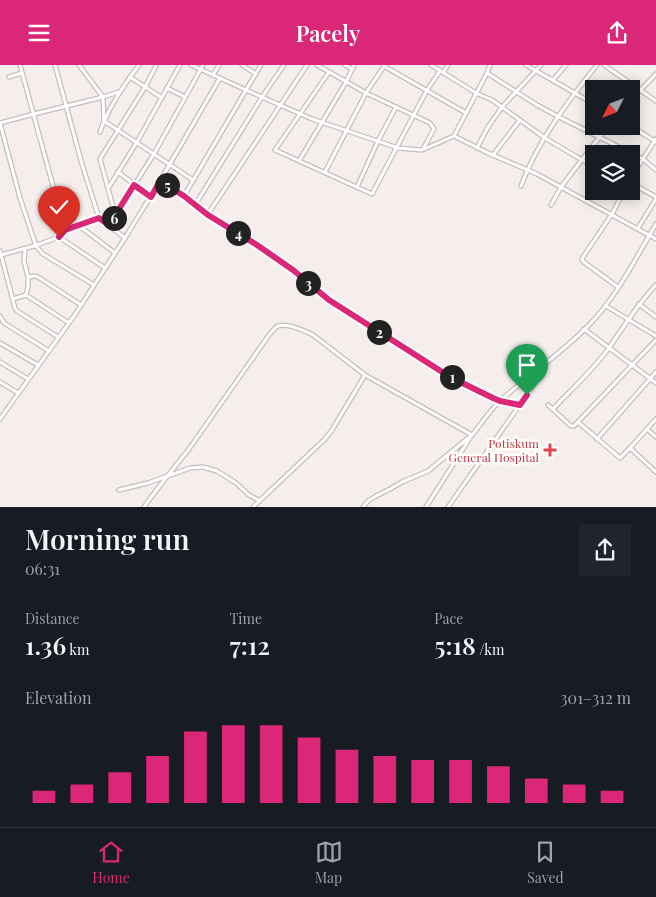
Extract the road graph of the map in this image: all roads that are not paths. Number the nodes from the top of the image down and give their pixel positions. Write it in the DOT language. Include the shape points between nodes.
graph roads {
  1 [pos="20,65"];
  2 [pos="55,65"];
  3 [pos="80,65"];
  4 [pos="138,65"];
  5 [pos="180,65"];
  6 [pos="191,65"];
  7 [pos="203,65"];
  8 [pos="219,65"];
  9 [pos="242,65"];
  10 [pos="261,65"];
  11 [pos="284,65"];
  12 [pos="306,65"];
  13 [pos="319,65"];
  14 [pos="345,65"];
  15 [pos="384,65"];
  16 [pos="430,65"];
  17 [pos="448,65"];
  18 [pos="490,65"];
  19 [pos="527,65"];
  20 [pos="541,65"];
  21 [pos="566,65"];
  22 [pos="597,65"];
  23 [pos="604,65"];
  24 [pos="156,66"];
  25 [pos="353,67"];
  26 [pos="200,69"];
  27 [pos="535,71"];
  28 [pos="329,72"];
  29 [pos="441,72"];
  30 [pos="22,73"];
  31 [pos="487,73"];
  32 [pos="256,74"];
  33 [pos="656,74"];
  34 [pos="213,75"];
  35 [pos="9,77"];
  36 [pos="130,77"];
  37 [pos="220,78"];
  38 [pos="553,80"];
  39 [pos="346,82"];
  40 [pos="145,87"];
  41 [pos="167,88"];
  42 [pos="246,90"];
  43 [pos="427,90"];
  44 [pos="641,90"];
  45 [pos="516,91"];
  46 [pos="120,92"];
  47 [pos="575,92"];
  48 [pos="366,93"];
  49 [pos="476,93"];
  50 [pos="103,97"];
  51 [pos="185,97"];
  52 [pos="262,97"];
  53 [pos="162,98"];
  54 [pos="585,98"];
  55 [pos="656,101"];
  56 [pos="280,105"];
  57 [pos="66,107"];
  58 [pos="396,107"];
  59 [pos="502,107"];
  60 [pos="466,113"];
  61 [pos="34,114"];
  62 [pos="301,114"];
  63 [pos="414,115"];
  64 [pos="559,117"];
  65 [pos="520,120"];
  66 [pos="104,121"];
  67 [pos="322,122"];
  68 [pos="0,123"];
  69 [pos="118,131"];
  70 [pos="347,131"];
  71 [pos="640,131"];
  72 [pos="100,132"];
  73 [pos="454,136"];
  74 [pos="599,137"];
  75 [pos="545,138"];
  76 [pos="656,140"];
  77 [pos="378,141"];
  78 [pos="137,142"];
  79 [pos="477,147"];
  80 [pos="398,148"];
  81 [pos="422,150"];
  82 [pos="154,154"];
  83 [pos="493,155"];
  84 [pos="642,159"];
  85 [pos="582,160"];
  86 [pos="299,161"];
  87 [pos="585,161"];
  88 [pos="640,162"];
  89 [pos="170,164"];
  90 [pos="527,170"];
  91 [pos="656,170"];
  92 [pos="324,172"];
  93 [pos="118,173"];
  94 [pos="193,180"];
  95 [pos="160,181"];
  96 [pos="134,185"];
  97 [pos="521,186"];
  98 [pos="108,187"];
  99 [pos="356,187"];
  100 [pos="561,187"];
  101 [pos="640,188"];
  102 [pos="184,196"];
  103 [pos="151,197"];
  104 [pos="656,198"];
  105 [pos="619,200"];
  106 [pos="195,205"];
  107 [pos="550,205"];
  108 [pos="612,214"];
  109 [pos="116,215"];
  110 [pos="208,215"];
  111 [pos="99,218"];
  112 [pos="78,225"];
  113 [pos="109,225"];
  114 [pos="656,225"];
  115 [pos="638,229"];
  116 [pos="65,230"];
  117 [pos="650,235"];
  118 [pos="59,237"];
  119 [pos="125,238"];
  120 [pos="656,239"];
  121 [pos="36,246"];
  122 [pos="25,249"];
  123 [pos="115,253"];
  124 [pos="0,254"];
  125 [pos="105,268"];
  126 [pos="28,277"];
  127 [pos="94,285"];
  128 [pos="656,285"];
  129 [pos="618,287"];
  130 [pos="26,295"];
  131 [pos="13,299"];
  132 [pos="639,304"];
  133 [pos="81,305"];
  134 [pos="606,306"];
  135 [pos="0,316"];
  136 [pos="656,317"];
  137 [pos="628,318"];
  138 [pos="69,323"];
  139 [pos="584,329"];
  140 [pos="656,336"];
  141 [pos="58,337"];
  142 [pos="656,340"];
  143 [pos="0,343"];
  144 [pos="609,348"];
  145 [pos="49,351"];
  146 [pos="0,362"];
  147 [pos="38,365"];
  148 [pos="632,366"];
  149 [pos="656,372"];
  150 [pos="366,375"];
  151 [pos="28,379"];
  152 [pos="650,379"];
  153 [pos="0,382"];
  154 [pos="656,383"];
  155 [pos="533,386"];
  156 [pos="18,393"];
  157 [pos="500,401"];
  158 [pos="520,405"];
  159 [pos="548,405"];
  160 [pos="554,409"];
  161 [pos="1,416"];
  162 [pos="656,419"];
  163 [pos="578,422"];
  164 [pos="648,429"];
  165 [pos="472,435"];
  166 [pos="656,437"];
  167 [pos="597,439"];
  168 [pos="630,449"];
  169 [pos="656,472"];
  170 [pos="166,477"];
  171 [pos="119,490"];
  172 [pos="260,501"];
  173 [pos="144,507"];
  174 [pos="254,507"];
  175 [pos="363,507"];
  176 [pos="426,507"];
  177 [pos="448,507"];
  1 -- 30 [label="street"];
  2 -- 57 [label="street"];
  3 -- 50 [label="street"];
  4 -- 36 [label="street"];
  5 -- 41 [label="street"];
  6 -- 26 [label="street"];
  7 -- 26 [label="street"];
  8 -- 34 [label="street"];
  9 -- 32 [label="street"];
  10 -- 32 [label="street"];
  11 -- 52 [label="street"];
  12 -- 56 [label="street"];
  13 -- 28 [label="street"];
  14 -- 25 [label="street"];
  15 -- 43 [label="street"];
  15 -- 48 [label="street"];
  16 -- 29 [label="street"];
  17 -- 29 [label="street"];
  18 -- 31 [label="street"];
  19 -- 27 [label="street"];
  20 -- 27 [label="street"];
  21 -- 38 [label="street"];
  22 -- 47 [label="street"];
  23 -- 44 [label="street"];
  24 -- 40 [label="street"];
  25 -- 39 [label="street"];
  26 -- 34 [label="street"];
  26 -- 51 [label="street"];
  27 -- 38 [label="street"];
  27 -- 45 [label="street"];
  28 -- 39 [label="street"];
  28 -- 62 [label="street"];
  29 -- 43 [label="street"];
  29 -- 49 [label="street"];
  30 -- 35 [label="street"];
  30 -- 61 [label="street"];
  31 -- 45 [label="street"];
  31 -- 49 [label="street"];
  32 -- 42 [label="street"];
  33 -- 44 [label="street"];
  34 -- 37 [label="street"];
  36 -- 40 [label="street"];
  36 -- 46 [label="street"];
  37 -- 42 [label="street"];
  37 -- 89 [label="street"];
  38 -- 47 [label="street"];
  39 -- 48 [label="street"];
  39 -- 67 [label="street"];
  40 -- 53 [label="street"];
  40 -- 69 [label="street"];
  41 -- 51 [label="street"];
  41 -- 53 [label="street"];
  42 -- 52 [label="street"];
  42 -- 94 [label="street"];
  43 -- 60 [label="street"];
  43 -- 63 [label="street"];
  44 -- 55 [label="street"];
  45 -- 59 [label="street"];
  45 -- 64 [label="street"];
  46 -- 50 [label="street"];
  46 -- 66 [label="street"];
  47 -- 54 [label="street"];
  47 -- 64 [label="street"];
  48 -- 58 [label="street"];
  48 -- 70 [label="street"];
  49 -- 59 [label="street"];
  49 -- 60 [label="street"];
  50 -- 57 [label="street"];
  50 -- 66 [label="street"];
  51 -- 82 [label="street"];
  52 -- 56 [label="street"];
  52 -- 106 [label="street"];
  53 -- 78 [label="street"];
  56 -- 62 [label="street"];
  56 -- 110 [label="street"];
  57 -- 61 [label="street"];
  57 -- 111 [label="street"];
  58 -- 63 [label="street"];
  58 -- 77 [label="street"];
  59 -- 65 [label="street"];
  59 -- 79 [label="street"];
  60 -- 73 [label="street"];
  61 -- 68 [label="street"];
  61 -- 116 [label="street"];
  62 -- 67 [label="street"];
  62 -- 86 [label="street" via="276,150"];
  63 -- 80 [label="street"];
  63 -- 81 [label="street" via="430,123 434,129"];
  64 -- 74 [label="street"];
  64 -- 75 [label="street"];
  65 -- 75 [label="street"];
  65 -- 83 [label="street"];
  66 -- 69 [label="street"];
  66 -- 72 [label="street"];
  67 -- 70 [label="street"];
  67 -- 86 [label="street"];
  68 -- 121 [label="street"];
  69 -- 78 [label="street"];
  69 -- 98 [label="street" via="100,159"];
  70 -- 77 [label="street"];
  70 -- 92 [label="street"];
  71 -- 76 [label="street"];
  73 -- 79 [label="street"];
  73 -- 81 [label="street"];
  74 -- 84 [label="street"];
  74 -- 85 [label="street"];
  75 -- 85 [label="street"];
  75 -- 90 [label="street"];
  76 -- 84 [label="street"];
  77 -- 80 [label="street"];
  77 -- 99 [label="street"];
  78 -- 82 [label="street"];
  78 -- 93 [label="street"];
  79 -- 83 [label="street"];
  80 -- 81 [label="street"];
  80 -- 99 [label="street" via="372,194"];
  82 -- 89 [label="street"];
  82 -- 96 [label="street"];
  83 -- 90 [label="street"];
  84 -- 88 [label="street"];
  84 -- 91 [label="street"];
  85 -- 87 [label="street"];
  85 -- 100 [label="street"];
  86 -- 92 [label="street"];
  89 -- 94 [label="street"];
  89 -- 95 [label="street"];
  90 -- 97 [label="street"];
  90 -- 100 [label="street"];
  92 -- 99 [label="street"];
  93 -- 96 [label="street"];
  93 -- 98 [label="street"];
  94 -- 102 [label="street"];
  95 -- 102 [label="street"];
  95 -- 103 [label="street"];
  96 -- 103 [label="street"];
  96 -- 109 [label="street"];
  98 -- 109 [label="street"];
  100 -- 107 [label="street"];
  100 -- 108 [label="street"];
  101 -- 104 [label="street"];
  102 -- 106 [label="street"];
  103 -- 119 [label="street"];
  104 -- 115 [label="street"];
  105 -- 108 [label="street"];
  106 -- 110 [label="street"];
  108 -- 115 [label="street"];
  108 -- 129 [label="street" via="582,260"];
  109 -- 113 [label="street"];
  110 -- 157 [label="street" via="257,245 355,317 450,377"];
  111 -- 112 [label="street"];
  111 -- 113 [label="street"];
  112 -- 116 [label="street"];
  112 -- 123 [label="street"];
  113 -- 119 [label="street"];
  114 -- 117 [label="street"];
  115 -- 117 [label="street"];
  116 -- 118 [label="street"];
  117 -- 120 [label="street"];
  117 -- 129 [label="street"];
  118 -- 121 [label="street"];
  118 -- 125 [label="street"];
  119 -- 123 [label="street"];
  121 -- 122 [label="street"];
  121 -- 127 [label="street" via="43,254"];
  122 -- 124 [label="street"];
  122 -- 126 [label="street"];
  123 -- 125 [label="street"];
  124 -- 131 [label="street"];
  125 -- 127 [label="street"];
  126 -- 130 [label="street"];
  126 -- 133 [label="street" via="38,277"];
  127 -- 133 [label="street"];
  128 -- 132 [label="street"];
  129 -- 134 [label="street"];
  130 -- 131 [label="street"];
  130 -- 138 [label="street"];
  131 -- 141 [label="street" via="17,311"];
  132 -- 136 [label="street"];
  132 -- 137 [label="street"];
  133 -- 138 [label="street"];
  134 -- 137 [label="street"];
  134 -- 139 [label="street"];
  135 -- 145 [label="street" via="4,323"];
  137 -- 140 [label="street"];
  137 -- 144 [label="street"];
  138 -- 141 [label="street"];
  139 -- 144 [label="street"];
  139 -- 157 [label="street"];
  141 -- 145 [label="street"];
  142 -- 148 [label="street"];
  143 -- 147 [label="street"];
  144 -- 148 [label="street"];
  144 -- 160 [label="street"];
  145 -- 147 [label="street"];
  146 -- 151 [label="street"];
  147 -- 151 [label="street"];
  148 -- 152 [label="street"];
  148 -- 163 [label="street"];
  149 -- 152 [label="street"];
  150 -- 165 [label="street"];
  150 -- 170 [label="street" via="305,330 278,327"];
  150 -- 172 [label="street" via="328,435"];
  151 -- 156 [label="street"];
  152 -- 154 [label="street"];
  152 -- 167 [label="street"];
  153 -- 156 [label="street"];
  155 -- 158 [label="street"];
  156 -- 161 [label="street"];
  157 -- 158 [label="street"];
  157 -- 165 [label="street"];
  158 -- 177 [label="street"];
  159 -- 160 [label="street"];
  160 -- 163 [label="street" via="571,426"];
  162 -- 164 [label="street"];
  163 -- 167 [label="street"];
  164 -- 166 [label="street"];
  164 -- 168 [label="street"];
  165 -- 175 [label="street" via="428,471 371,498"];
  165 -- 176 [label="street"];
  167 -- 168 [label="street" via="620,458"];
  168 -- 169 [label="street"];
  170 -- 171 [label="street"];
  170 -- 172 [label="street" via="203,467 217,471"];
  170 -- 173 [label="street"];
  172 -- 174 [label="street"];
}
